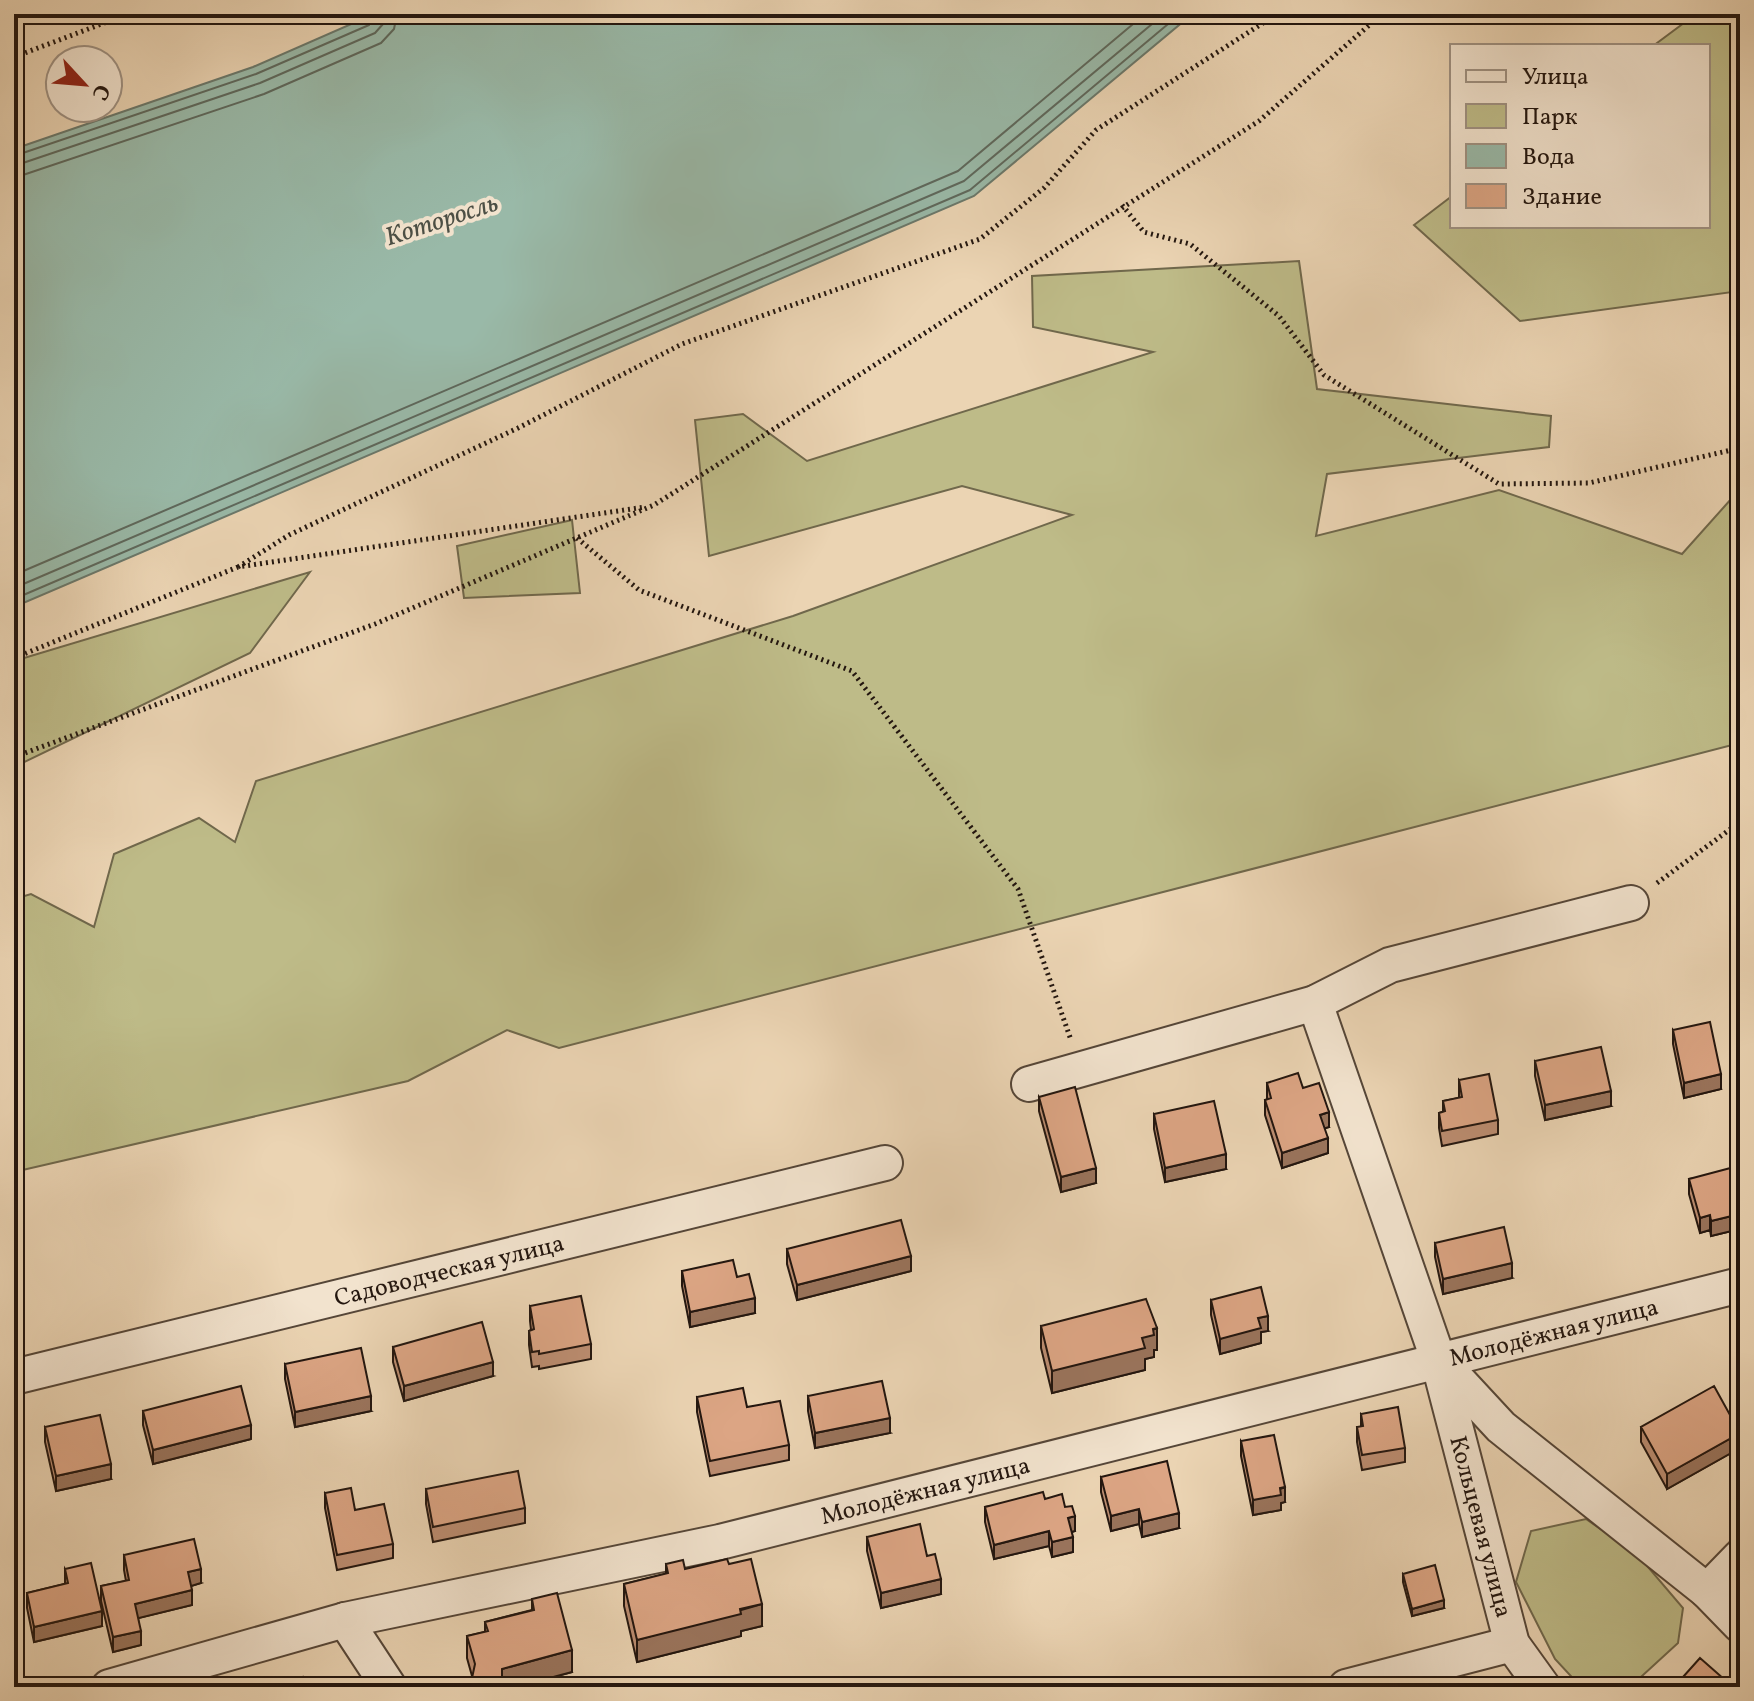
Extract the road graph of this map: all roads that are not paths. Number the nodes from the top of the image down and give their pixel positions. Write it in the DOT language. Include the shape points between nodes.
graph roads {
  1 [pos="1631,903"];
  2 [pos="1315,1003"];
  3 [pos="1029,1084"];
  4 [pos="885,1163"];
  5 [pos="1740,1285"];
  6 [pos="1438,1359"];
  7 [pos="14,1377"];
  8 [pos="1740,1557"];
  9 [pos="1707,1591"];
  10 [pos="345,1620"];
  11 [pos="1740,1625"];
  12 [pos="1512,1644"];
  13 [pos="109,1687"];
  14 [pos="389,1687"];
  15 [pos="1346,1687"];
  16 [pos="1543,1687"];
  1 -- 2 [label="street" via="1390,965"];
  2 -- 3 [label="street"];
  2 -- 6 [label="street, Кольцевая улица"];
  4 -- 7 [label="street, Садоводческая улица"];
  5 -- 6 [label="street, Молодёжная улица"];
  6 -- 9 [label="street" via="1501,1427"];
  6 -- 10 [label="street, Молодёжная улица" via="720,1542"];
  6 -- 12 [label="street, Кольцевая улица"];
  8 -- 9 [label="street"];
  9 -- 11 [label="street"];
  10 -- 13 [label="street, Молодёжная улица"];
  10 -- 14 [label="street"];
  12 -- 15 [label="street"];
  12 -- 16 [label="street, Кольцевая улица"];
}
